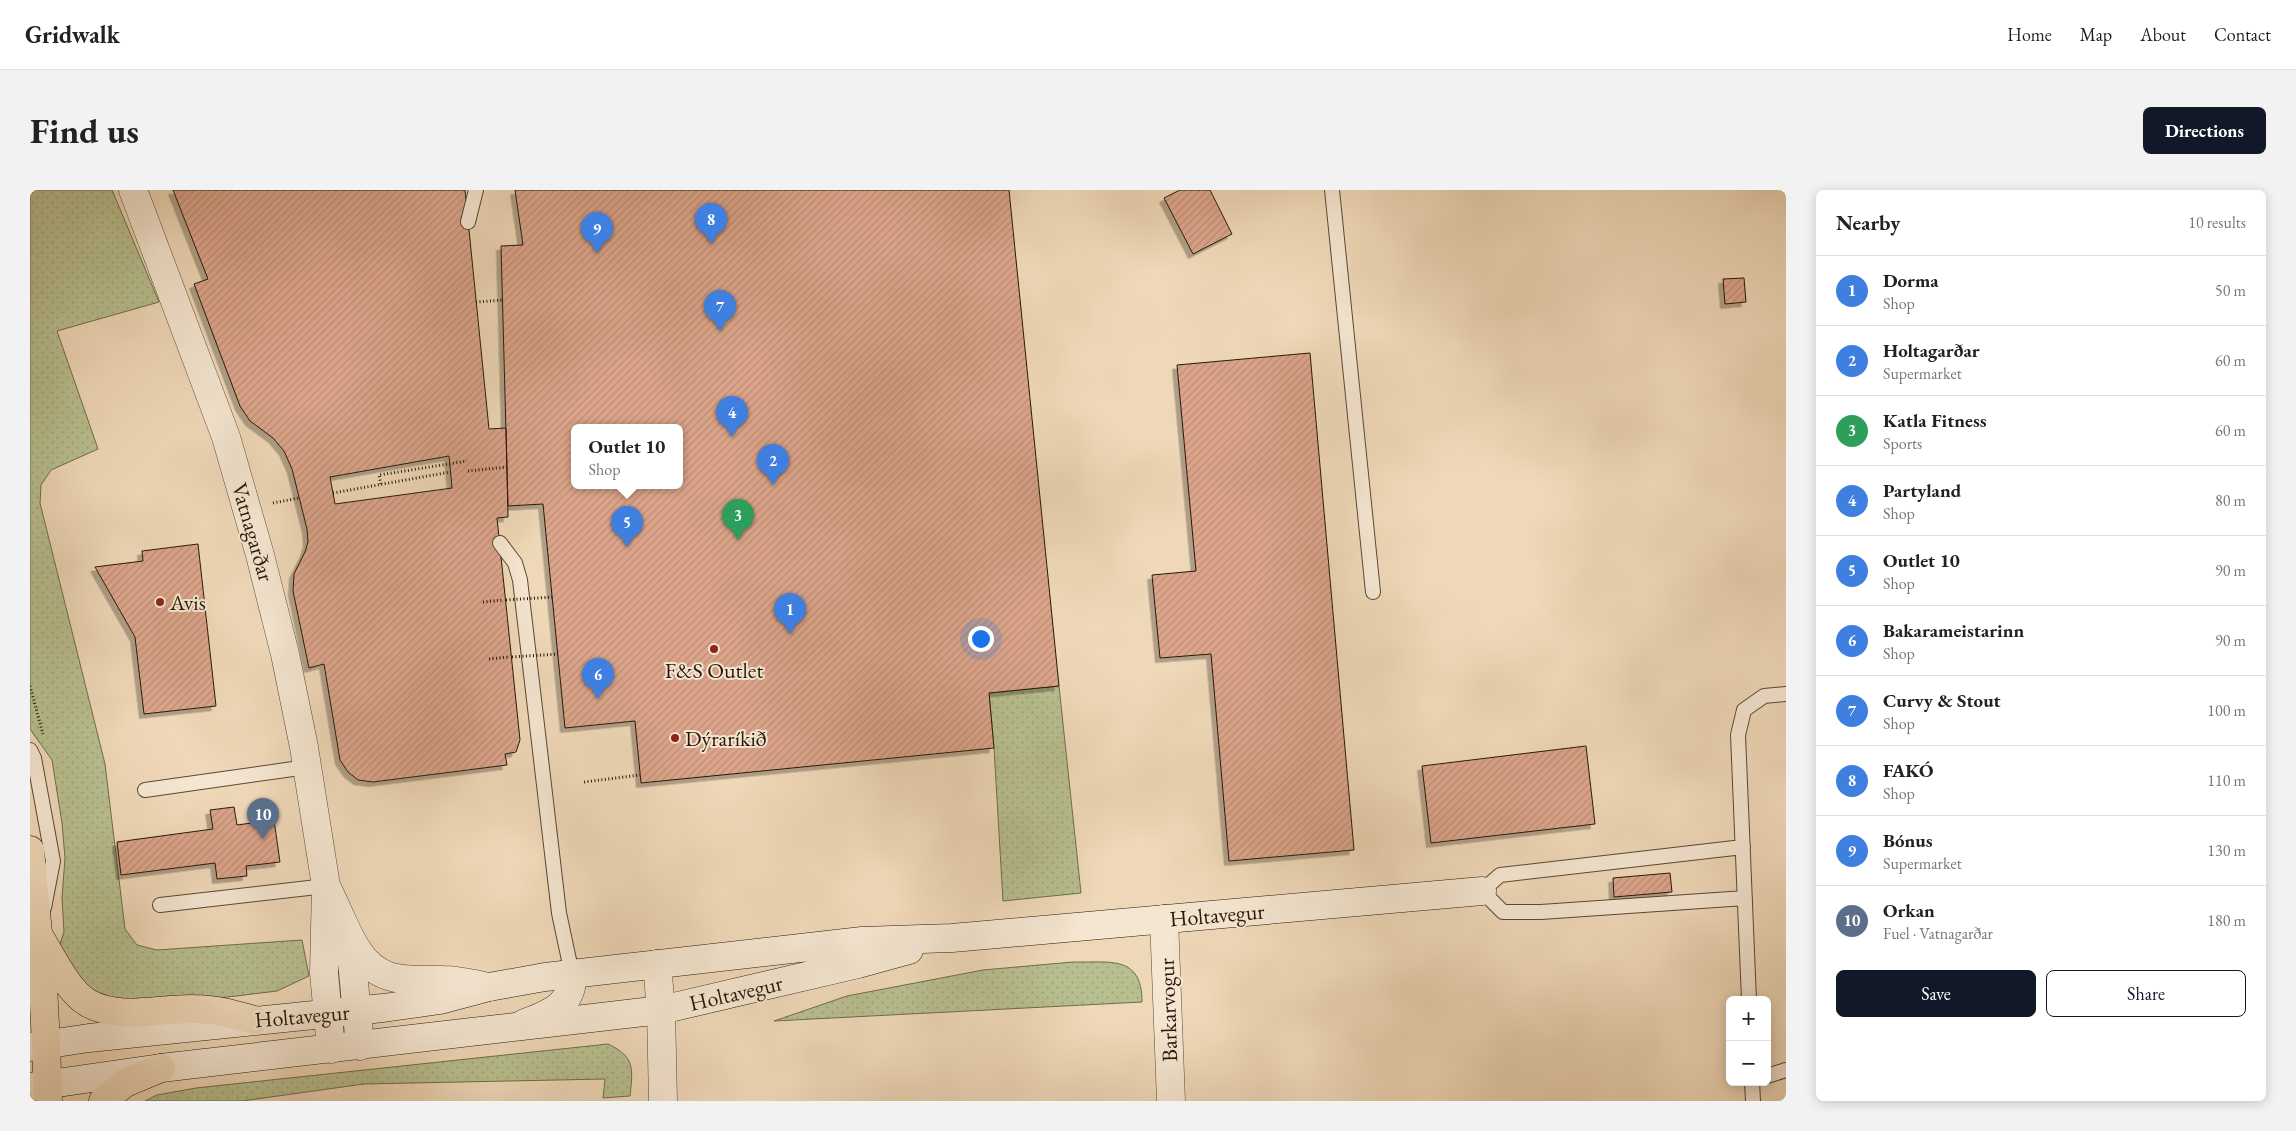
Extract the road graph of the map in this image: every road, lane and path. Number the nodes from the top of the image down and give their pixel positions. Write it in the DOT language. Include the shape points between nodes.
graph roads {
  1 [pos="133,190"];
  2 [pos="476,190"];
  3 [pos="1332,190"];
  4 [pos="468,222"];
  5 [pos="503,300"];
  6 [pos="476,302"];
  7 [pos="467,461"];
  8 [pos="507,467"];
  9 [pos="468,471"];
  10 [pos="450,472"];
  11 [pos="381,484"];
  12 [pos="333,493"];
  13 [pos="300,498"];
  14 [pos="264,504"];
  15 [pos="500,543"];
  16 [pos="1373,592"];
  17 [pos="552,598"];
  18 [pos="483,602"];
  19 [pos="558,654"];
  20 [pos="489,659"];
  21 [pos="1786,694"];
  22 [pos="30,750"];
  23 [pos="307,767"];
  24 [pos="640,775"];
  25 [pos="584,782"];
  26 [pos="144,790"];
  27 [pos="1743,848"];
  28 [pos="30,850"];
  29 [pos="326,886"];
  30 [pos="1482,891"];
  31 [pos="1745,898"];
  32 [pos="160,906"];
  33 [pos="1164,919"];
  34 [pos="348,931"];
  35 [pos="39,936"];
  36 [pos="952,938"];
  37 [pos="657,964"];
  38 [pos="572,974"];
  39 [pos="489,987"];
  40 [pos="1749,996"];
  41 [pos="661,1010"];
  42 [pos="357,1011"];
  43 [pos="328,1014"];
  44 [pos="254,1020"];
  45 [pos="517,1026"];
  46 [pos="38,1045"];
  47 [pos="360,1046"];
  48 [pos="331,1049"];
  49 [pos="161,1068"];
  50 [pos="1786,1070"];
  51 [pos="1771,1075"];
  52 [pos="1752,1086"];
  53 [pos="42,1091"];
  54 [pos="103,1101"];
  55 [pos="663,1101"];
  56 [pos="1171,1101"];
  57 [pos="1753,1101"];
  1 -- 23 [label="main road, Vatnagarðar" via="226,438 285,654"];
  2 -- 4 [label="lane"];
  3 -- 16 [label="lane"];
  5 -- 6 [label="path"];
  7 -- 11 [label="path" via="380,476"];
  8 -- 9 [label="path"];
  10 -- 11 [label="path"];
  11 -- 12 [label="path"];
  13 -- 14 [label="path"];
  15 -- 38 [label="lane" via="515,563 520,580 559,913"];
  17 -- 18 [label="path, bridge"];
  19 -- 20 [label="path, bridge"];
  21 -- 27 [label="lane" via="1764,696 1744,710 1738,735"];
  22 -- 35 [label="lane" via="53,861"];
  23 -- 26 [label="lane"];
  23 -- 29 [label="main road, Vatnagarðar"];
  24 -- 25 [label="path"];
  27 -- 30 [label="lane" via="1500,875"];
  27 -- 31 [label="lane"];
  28 -- 35 [label="main road"];
  29 -- 32 [label="lane"];
  29 -- 34 [label="main road, Vatnagarðar"];
  29 -- 43 [label="main road, Vatnagarðar" via="324,973"];
  30 -- 31 [label="lane" via="1503,912"];
  30 -- 33 [label="main road, Holtavegur"];
  31 -- 40 [label="lane"];
  33 -- 36 [label="main road, Holtavegur"];
  33 -- 56 [label="main road, Barkarvogur"];
  34 -- 39 [label="main road, Vatnagarðar" via="373,970 386,976"];
  34 -- 42 [label="main road, Vatnagarðar"];
  35 -- 44 [label="main road" via="62,974 88,1003 112,1012 208,1010"];
  35 -- 46 [label="main road"];
  36 -- 37 [label="main road, Holtavegur" via="862,941"];
  36 -- 41 [label="main road, Holtavegur" via="858,964"];
  37 -- 38 [label="main road, Holtavegur"];
  37 -- 41 [label="main road"];
  38 -- 39 [label="main road, Holtavegur"];
  38 -- 45 [label="main road, Holtavegur" via="573,985 561,1005 546,1015"];
  39 -- 42 [label="main road, Holtavegur" via="440,1000"];
  41 -- 45 [label="main road, Holtavegur"];
  41 -- 55 [label="main road"];
  42 -- 43 [label="main road, Holtavegur"];
  42 -- 47 [label="main road, Vatnagarðar"];
  43 -- 44 [label="main road, Holtavegur"];
  43 -- 48 [label="main road, Vatnagarðar"];
  44 -- 46 [label="main road, Holtavegur"];
  45 -- 47 [label="main road, Holtavegur"];
  46 -- 53 [label="main road"];
  47 -- 48 [label="main road, Holtavegur"];
  48 -- 49 [label="main road, Holtavegur"];
  49 -- 53 [label="main road, Holtavegur"];
  49 -- 54 [label="main road" via="125,1083"];
  50 -- 51 [label="lane"];
  52 -- 57 [label="lane"];
}
